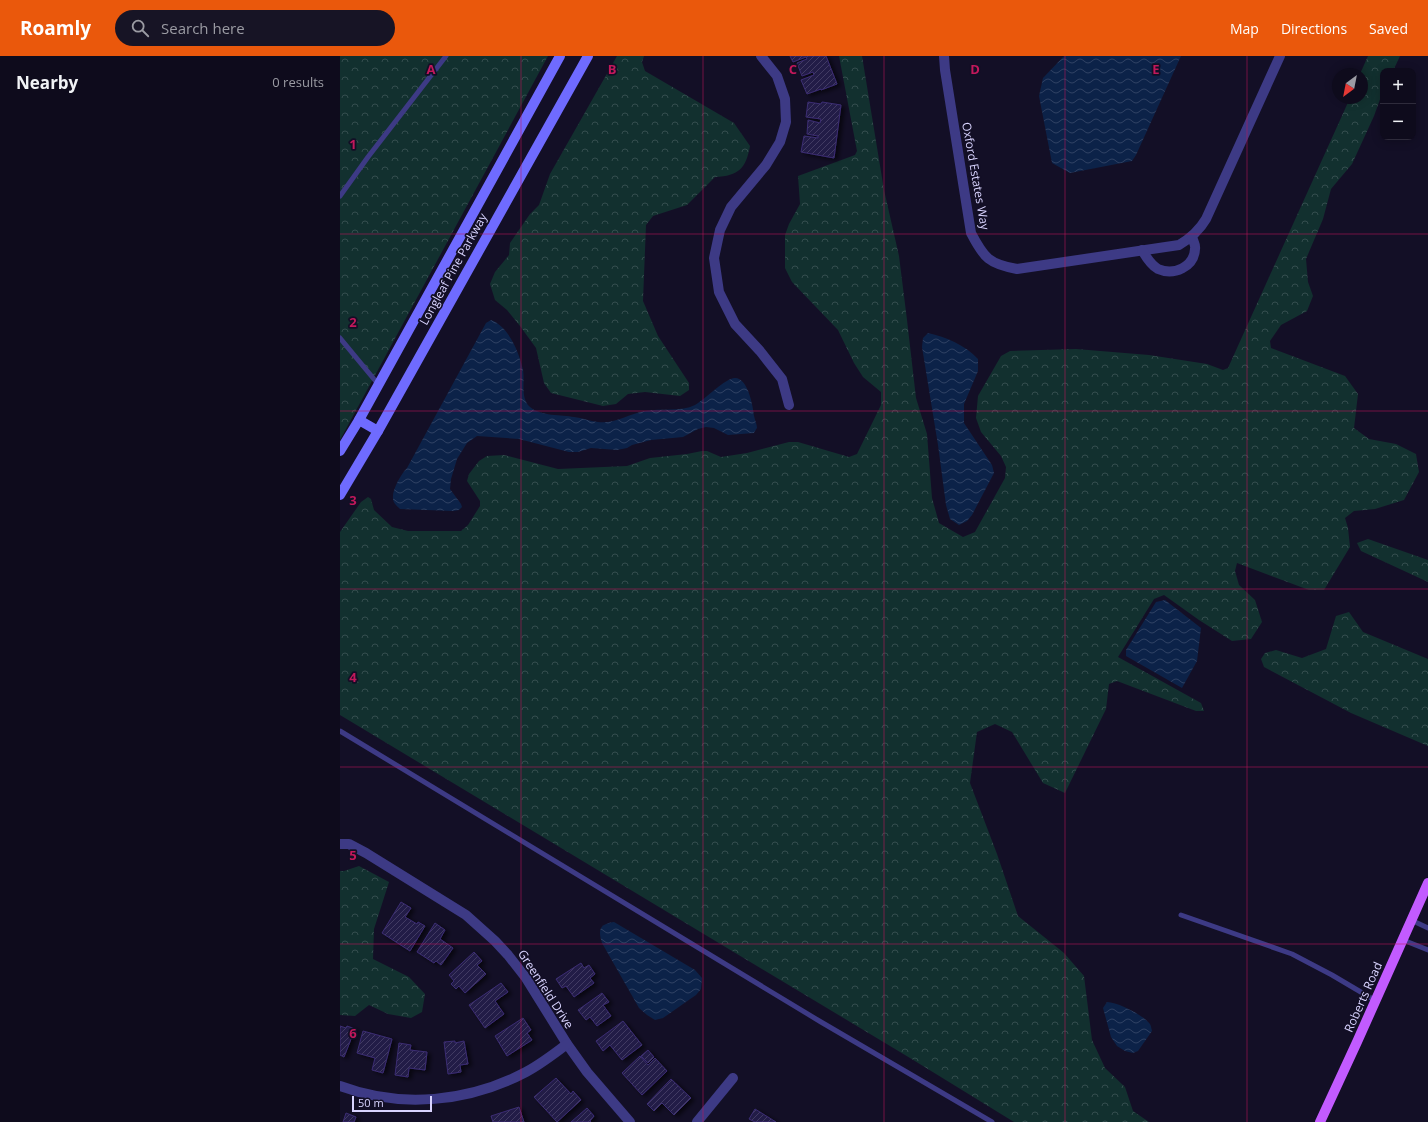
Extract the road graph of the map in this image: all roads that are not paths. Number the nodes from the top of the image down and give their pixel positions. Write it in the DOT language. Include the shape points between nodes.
graph roads {
  1 [pos="446,56"];
  2 [pos="560,56"];
  3 [pos="588,56"];
  4 [pos="761,56"];
  5 [pos="944,56"];
  6 [pos="1280,56"];
  7 [pos="340,196"];
  8 [pos="1192,237"];
  9 [pos="1142,250"];
  10 [pos="340,338"];
  11 [pos="378,384"];
  12 [pos="789,406"];
  13 [pos="359,420"];
  14 [pos="378,431"];
  15 [pos="340,451"];
  16 [pos="340,495"];
  17 [pos="340,731"];
  18 [pos="340,844"];
  19 [pos="1428,882"];
  20 [pos="1181,915"];
  21 [pos="1411,920"];
  22 [pos="1428,928"];
  23 [pos="1403,940"];
  24 [pos="1428,950"];
  25 [pos="1376,1000"];
  26 [pos="567,1044"];
  27 [pos="732,1078"];
  28 [pos="340,1086"];
  29 [pos="630,1122"];
  30 [pos="698,1122"];
  31 [pos="992,1122"];
  32 [pos="1320,1122"];
  1 -- 7 [label="lane"];
  2 -- 11 [label="main road, Longleaf Pine Parkway"];
  3 -- 14 [label="main road, Longleaf Pine Parkway"];
  4 -- 12 [label="street" via="777,76 784,99 786,122 780,142 766,165 731,207 720,230 714,258 719,292 735,324 782,379"];
  5 -- 9 [label="street, Oxford Estates Way" via="971,233 978,248 989,260 1000,266 1017,269"];
  6 -- 8 [label="street, Oxford Estates Way" via="1206,219"];
  8 -- 9 [label="street, Oxford Estates Way" via="1178,245"];
  8 -- 9 [label="street" via="1196,247 1194,257 1184,268 1169,273 1157,268"];
  10 -- 11 [label="lane"];
  11 -- 13 [label="main road, Longleaf Pine Parkway"];
  13 -- 14 [label="main road"];
  13 -- 15 [label="main road, Longleaf Pine Parkway"];
  14 -- 16 [label="main road, Longleaf Pine Parkway"];
  17 -- 31 [label="lane" via="821,1022"];
  18 -- 26 [label="street, Greenfield Drive" via="349,844 366,853 481,927 526,978"];
  19 -- 21 [label="main road, Roberts Road"];
  20 -- 25 [label="lane" via="1292,954"];
  21 -- 22 [label="lane"];
  21 -- 23 [label="main road, Roberts Road"];
  23 -- 24 [label="lane"];
  23 -- 25 [label="main road, Roberts Road"];
  25 -- 32 [label="main road, Roberts Road"];
  26 -- 28 [label="street" via="520,1075 500,1084 454,1097 405,1100 367,1094"];
  26 -- 29 [label="street, Greenfield Drive"];
  27 -- 30 [label="street"];
}
